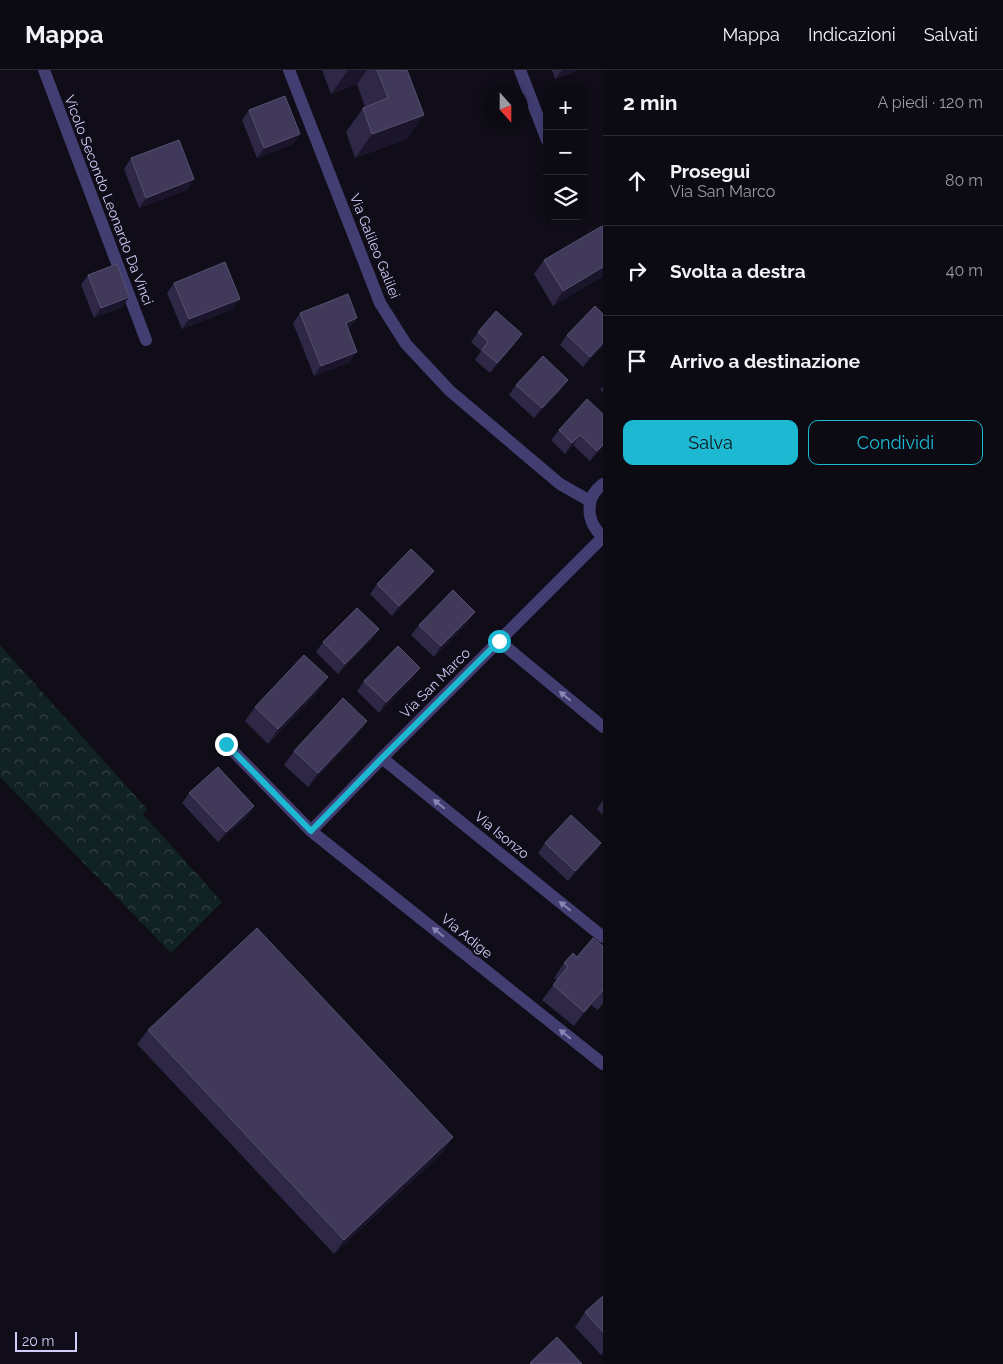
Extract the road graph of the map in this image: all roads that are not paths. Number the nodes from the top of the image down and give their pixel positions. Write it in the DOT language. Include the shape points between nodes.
graph roads {
  1 [pos="44,70"];
  2 [pos="289,70"];
  3 [pos="520,70"];
  4 [pos="543,130"];
  5 [pos="146,340"];
  6 [pos="603,484"];
  7 [pos="590,501"];
  8 [pos="603,537"];
  9 [pos="499,641"];
  10 [pos="603,727"];
  11 [pos="226,744"];
  12 [pos="382,758"];
  13 [pos="311,831"];
  14 [pos="603,937"];
  15 [pos="603,1064"];
  1 -- 5 [label="street, Vicolo Secondo Leonardo Da Vinci"];
  2 -- 7 [label="street, Via Galileo Galilei" via="380,303 406,344 450,391 560,484"];
  3 -- 4 [label="street"];
  6 -- 7 [label="street"];
  7 -- 8 [label="street" via="592,523"];
  8 -- 9 [label="street, Via San Marco"];
  10 -- 9 [label="street, one-way"];
  9 -- 12 [label="street, Via San Marco"];
  11 -- 13 [label="street, Via Adige"];
  12 -- 13 [label="street, Via San Marco"];
  14 -- 12 [label="street, Via Isonzo, one-way"];
  15 -- 13 [label="street, Via Adige, one-way"];
}
